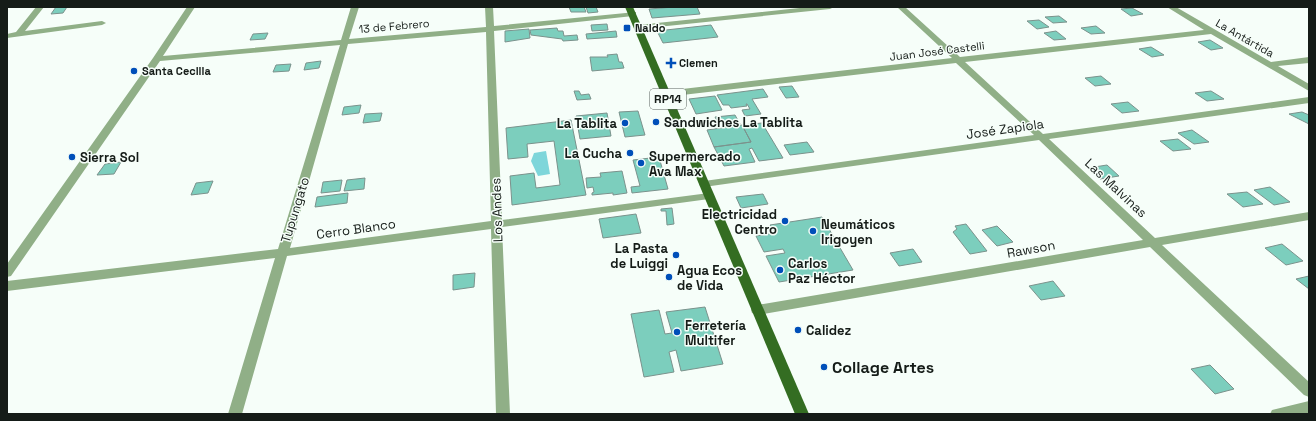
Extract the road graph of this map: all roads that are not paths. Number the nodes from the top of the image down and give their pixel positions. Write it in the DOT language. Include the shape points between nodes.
graph roads {
  1 [pos="40,7"];
  2 [pos="191,7"];
  3 [pos="355,7"];
  4 [pos="489,7"];
  5 [pos="830,7"];
  6 [pos="901,7"];
  7 [pos="1171,7"];
  8 [pos="631,10"];
  9 [pos="102,23"];
  10 [pos="638,27"];
  11 [pos="490,29"];
  12 [pos="1212,31"];
  13 [pos="19,34"];
  14 [pos="7,36"];
  15 [pos="346,41"];
  16 [pos="157,58"];
  17 [pos="958,59"];
  18 [pos="1309,60"];
  19 [pos="1270,65"];
  20 [pos="1309,88"];
  21 [pos="665,94"];
  22 [pos="1309,100"];
  23 [pos="1041,137"];
  24 [pos="704,184"];
  25 [pos="709,196"];
  26 [pos="1309,216"];
  27 [pos="498,224"];
  28 [pos="1153,243"];
  29 [pos="282,253"];
  30 [pos="7,273"];
  31 [pos="7,286"];
  32 [pos="757,310"];
  33 [pos="1309,391"];
  34 [pos="1309,407"];
  35 [pos="235,414"];
  36 [pos="504,414"];
  37 [pos="802,414"];
  38 [pos="1277,414"];
  1 -- 13 [label="street"];
  2 -- 16 [label="street"];
  3 -- 15 [label="street, Tupungato"];
  4 -- 11 [label="street, Los Andes"];
  5 -- 10 [label="street"];
  6 -- 17 [label="street, Las Malvinas"];
  7 -- 12 [label="street, La Antártida"];
  8 -- 10 [label="main road, RP14"];
  8 -- 11 [label="street, 13 de Febrero"];
  9 -- 13 [label="street"];
  10 -- 21 [label="main road, RP14"];
  11 -- 15 [label="street, 13 de Febrero"];
  11 -- 27 [label="street, Los Andes"];
  12 -- 17 [label="street, Juan José Castelli"];
  12 -- 19 [label="street, La Antártida"];
  13 -- 14 [label="street"];
  15 -- 16 [label="street, 13 de Febrero"];
  15 -- 29 [label="street, Tupungato"];
  16 -- 30 [label="street"];
  17 -- 21 [label="street, Juan José Castelli"];
  17 -- 23 [label="street, Las Malvinas"];
  18 -- 19 [label="street"];
  19 -- 20 [label="street, La Antártida"];
  21 -- 24 [label="main road, RP14"];
  22 -- 23 [label="street, José Zapiola"];
  23 -- 24 [label="street, José Zapiola"];
  23 -- 28 [label="street, Las Malvinas"];
  24 -- 25 [label="main road, RP14"];
  25 -- 27 [label="street, Cerro Blanco"];
  25 -- 32 [label="main road, RP14"];
  26 -- 28 [label="street, Rawson"];
  27 -- 29 [label="street, Cerro Blanco"];
  27 -- 36 [label="street, Los Andes"];
  28 -- 32 [label="street, Rawson"];
  28 -- 33 [label="street, Las Malvinas"];
  29 -- 31 [label="street, Cerro Blanco"];
  29 -- 35 [label="street, Tupungato"];
  32 -- 37 [label="main road, RP14"];
  34 -- 38 [label="street"];
}
